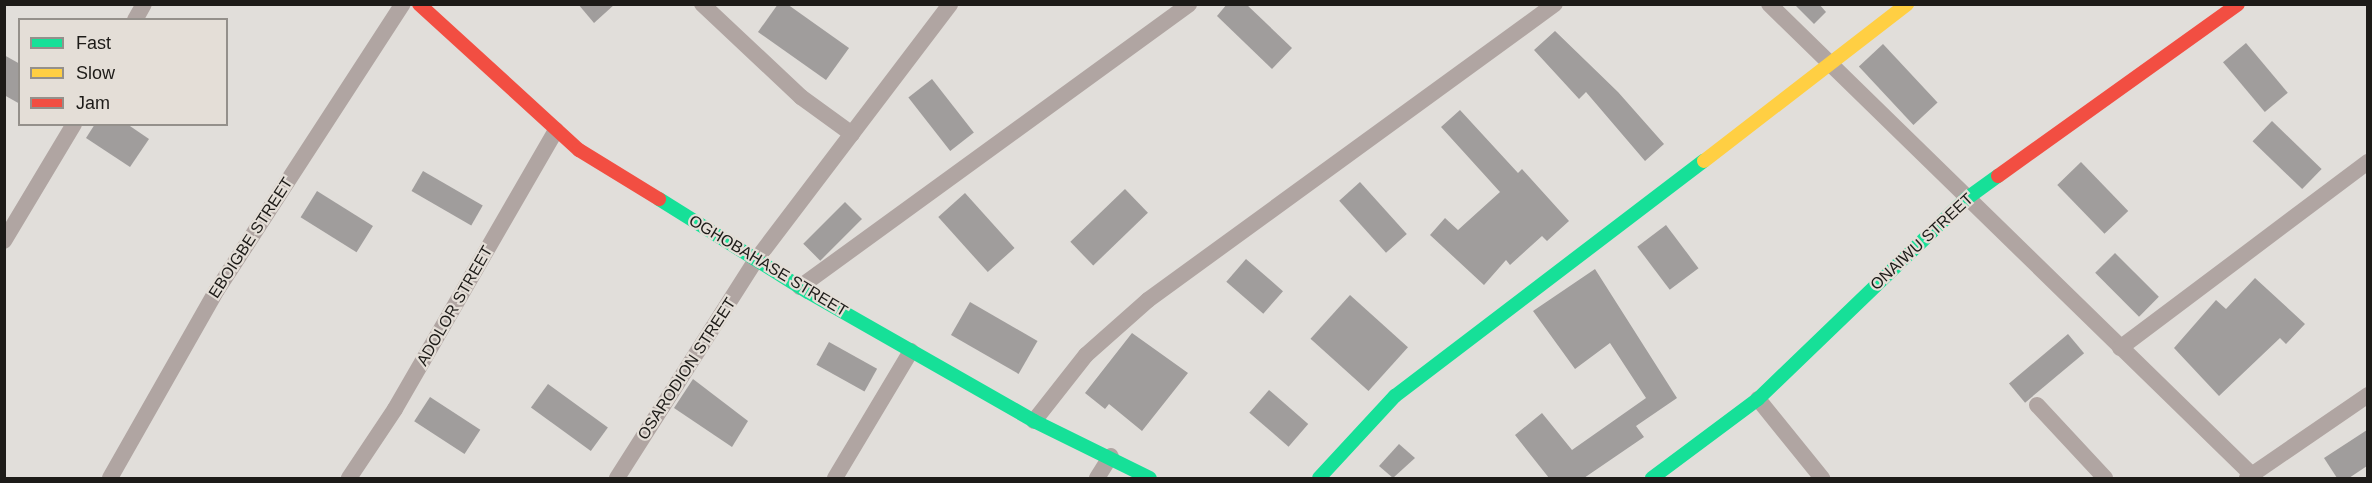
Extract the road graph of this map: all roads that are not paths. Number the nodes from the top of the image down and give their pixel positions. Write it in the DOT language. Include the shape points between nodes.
graph roads {
  1 [pos="144,4"];
  2 [pos="403,4"];
  3 [pos="419,4"];
  4 [pos="702,4"];
  5 [pos="950,4"];
  6 [pos="1189,4"];
  7 [pos="1555,4"];
  8 [pos="1769,4"];
  9 [pos="1908,4"];
  10 [pos="2238,4"];
  11 [pos="136,18"];
  12 [pos="1832,66"];
  13 [pos="73,126"];
  14 [pos="556,130"];
  15 [pos="852,134"];
  16 [pos="2367,162"];
  17 [pos="1966,199"];
  18 [pos="4,241"];
  19 [pos="756,260"];
  20 [pos="800,287"];
  21 [pos="2120,348"];
  22 [pos="911,351"];
  23 [pos="2367,395"];
  24 [pos="1758,399"];
  25 [pos="2037,405"];
  26 [pos="1034,421"];
  27 [pos="1111,456"];
  28 [pos="2252,477"];
  29 [pos="110,478"];
  30 [pos="349,478"];
  31 [pos="617,478"];
  32 [pos="835,478"];
  33 [pos="1097,478"];
  34 [pos="1150,478"];
  35 [pos="1319,478"];
  36 [pos="1652,478"];
  37 [pos="1822,478"];
  38 [pos="2105,478"];
  1 -- 11 [label="street"];
  2 -- 29 [label="street, EBOIGBE STREET" via="217,290"];
  3 -- 14 [label="street, OGHOBAHASE STREET"];
  4 -- 15 [label="street" via="801,97"];
  5 -- 15 [label="street, OSARODION STREET"];
  6 -- 20 [label="street"];
  7 -- 26 [label="street" via="1148,300 1086,355"];
  8 -- 12 [label="street"];
  9 -- 12 [label="street"];
  10 -- 17 [label="street, ONAIWU STREET"];
  12 -- 17 [label="street"];
  12 -- 35 [label="street" via="1449,352 1395,396"];
  13 -- 18 [label="street"];
  14 -- 19 [label="street, OGHOBAHASE STREET" via="579,150"];
  14 -- 30 [label="street, ADOLOR STREET" via="395,409"];
  15 -- 19 [label="street, OSARODION STREET"];
  16 -- 21 [label="street"];
  17 -- 21 [label="street"];
  17 -- 24 [label="street, ONAIWU STREET"];
  19 -- 20 [label="street, OGHOBAHASE STREET"];
  19 -- 31 [label="street, OSARODION STREET"];
  20 -- 22 [label="street, OGHOBAHASE STREET"];
  21 -- 28 [label="street"];
  22 -- 26 [label="street, OGHOBAHASE STREET"];
  22 -- 32 [label="street"];
  23 -- 28 [label="street"];
  24 -- 36 [label="street, ONAIWU STREET"];
  24 -- 37 [label="street"];
  25 -- 38 [label="street"];
  26 -- 27 [label="street, OGHOBAHASE STREET"];
  27 -- 33 [label="street"];
  27 -- 34 [label="street, OGHOBAHASE STREET"];
}
